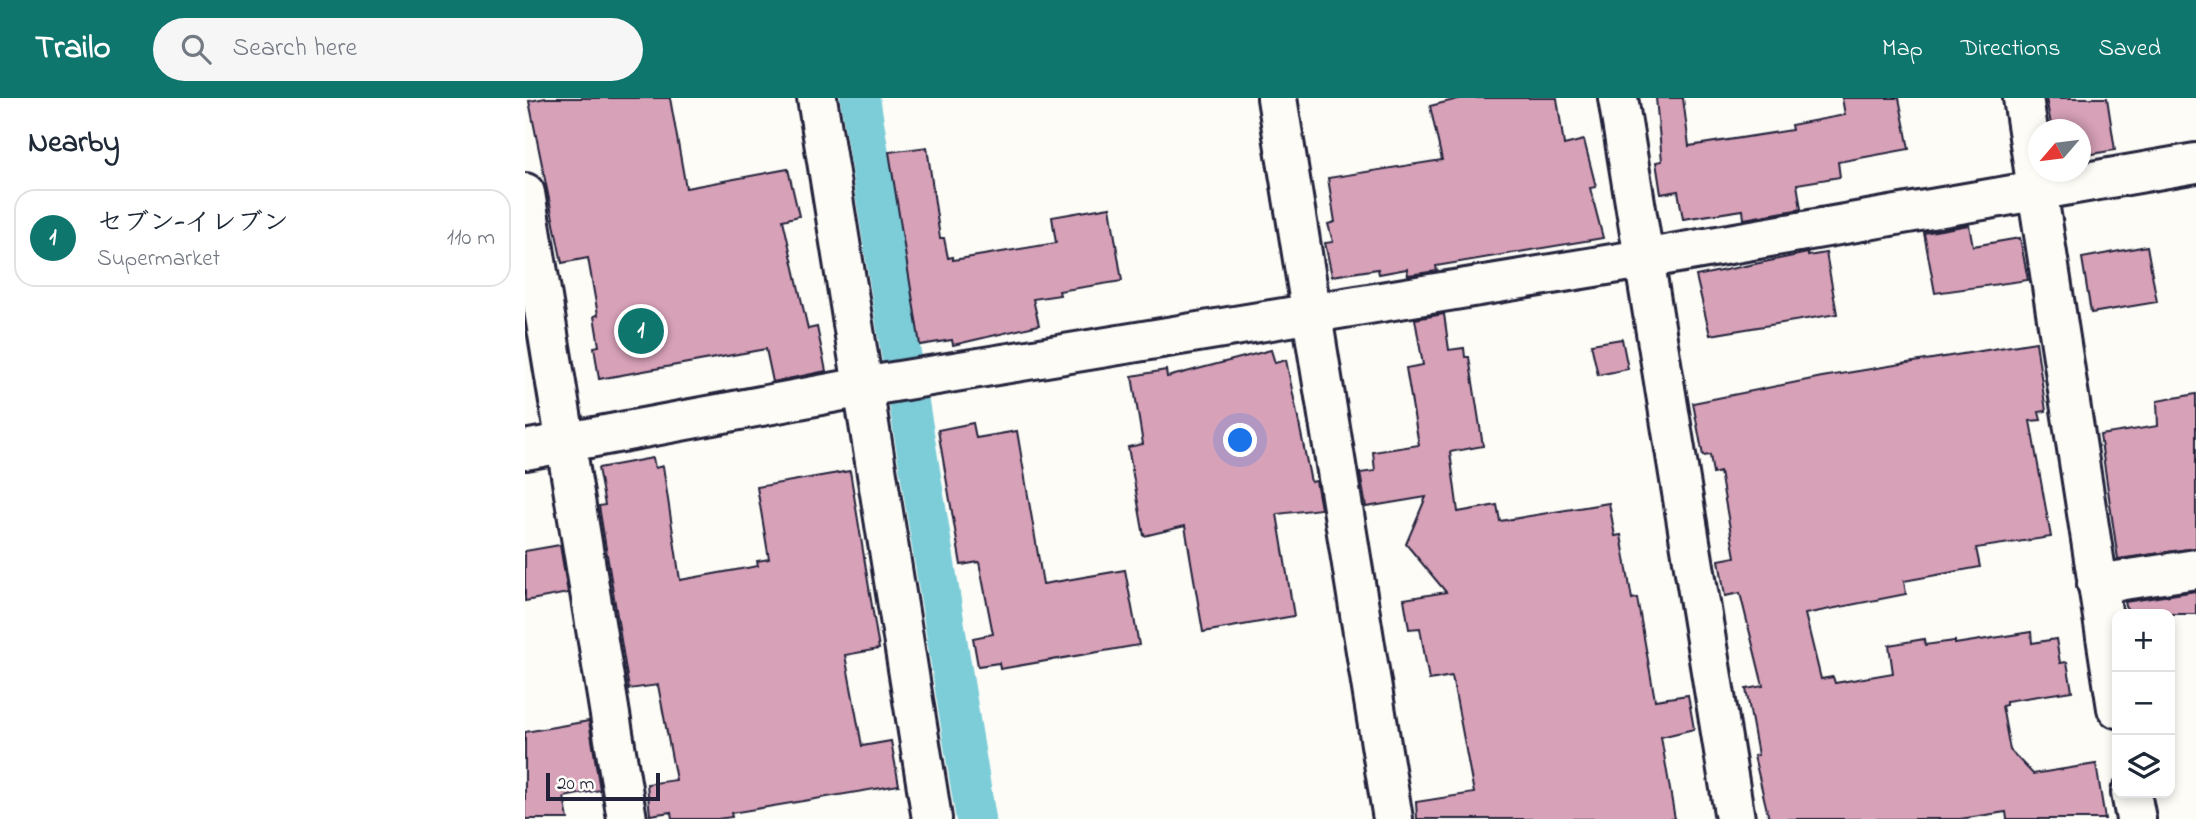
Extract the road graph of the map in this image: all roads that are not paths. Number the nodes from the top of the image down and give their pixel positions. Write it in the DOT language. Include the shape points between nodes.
graph roads {
  1 [pos="817,98"];
  2 [pos="1277,98"];
  3 [pos="1618,98"];
  4 [pos="2023,98"];
  5 [pos="2196,163"];
  6 [pos="2039,192"];
  7 [pos="525,193"];
  8 [pos="1643,259"];
  9 [pos="1313,314"];
  10 [pos="874,385"];
  11 [pos="566,442"];
  12 [pos="525,450"];
  13 [pos="2196,569"];
  14 [pos="2097,584"];
  15 [pos="2112,677"];
  16 [pos="2132,798"];
  17 [pos="627,819"];
  18 [pos="932,819"];
  19 [pos="1394,819"];
  20 [pos="1735,819"];
  21 [pos="2136,819"];
  1 -- 10 [label="street"];
  2 -- 9 [label="street"];
  3 -- 8 [label="street"];
  4 -- 6 [label="street"];
  5 -- 6 [label="street"];
  6 -- 8 [label="street"];
  6 -- 14 [label="street"];
  7 -- 11 [label="street"];
  8 -- 9 [label="street"];
  8 -- 20 [label="street"];
  9 -- 10 [label="street"];
  9 -- 19 [label="street"];
  10 -- 11 [label="street"];
  10 -- 18 [label="street"];
  11 -- 12 [label="street"];
  11 -- 17 [label="street"];
  13 -- 14 [label="street"];
  14 -- 15 [label="street"];
  16 -- 21 [label="street"];
}
